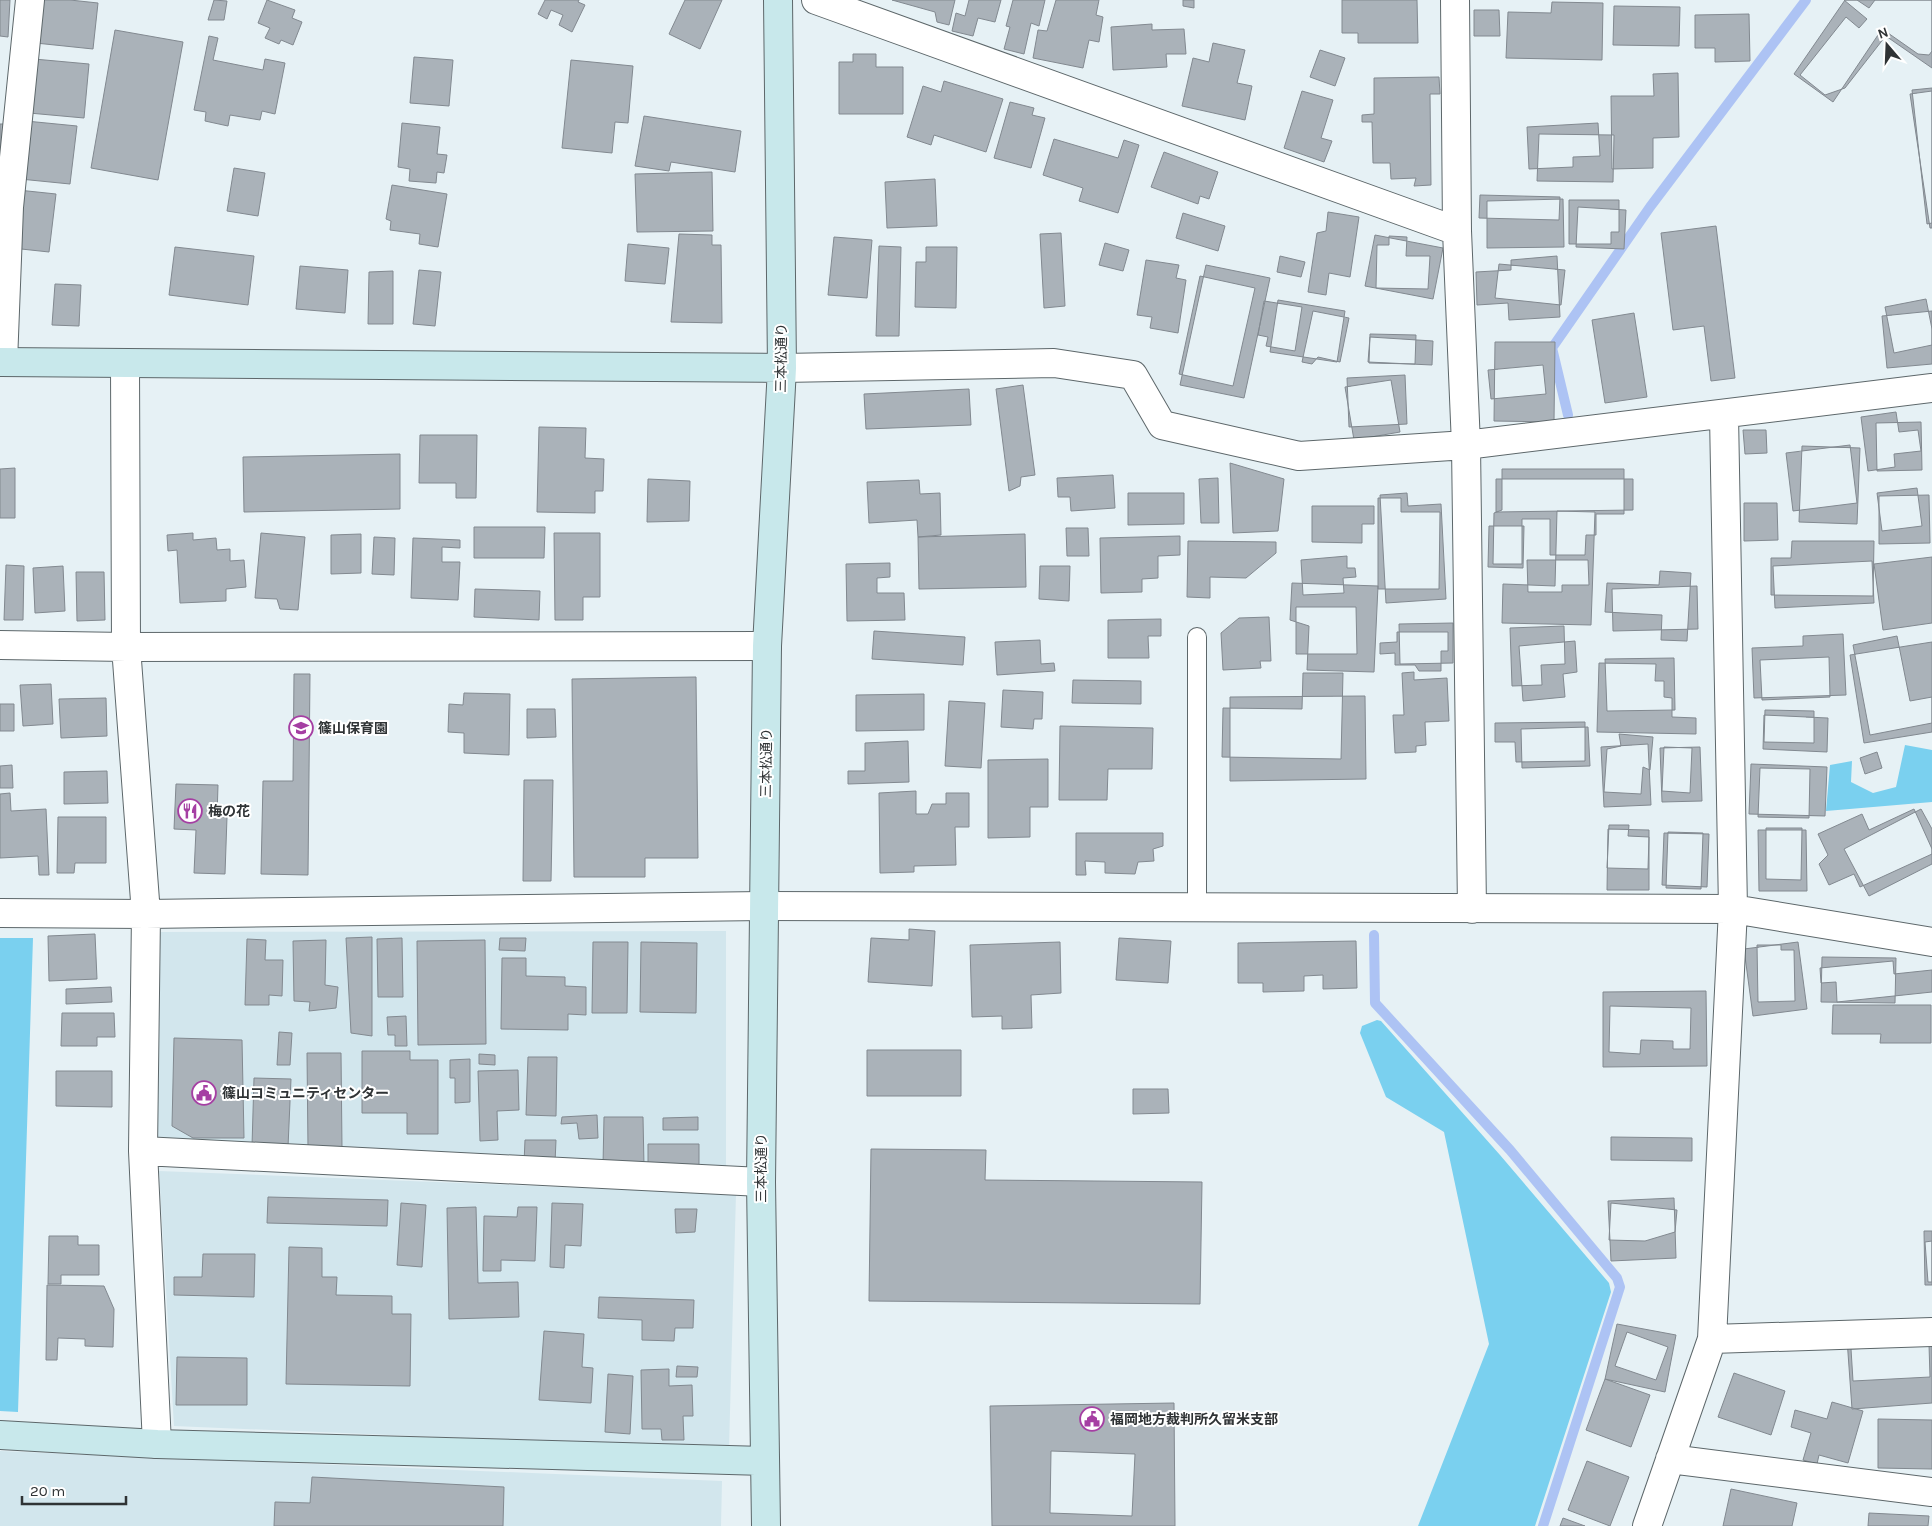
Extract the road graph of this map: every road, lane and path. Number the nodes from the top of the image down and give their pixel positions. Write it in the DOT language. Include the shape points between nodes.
graph roads {
  1 [pos="30,0"];
  2 [pos="778,0"];
  3 [pos="816,0"];
  4 [pos="1455,0"];
  5 [pos="1457,231"];
  6 [pos="1,362"];
  7 [pos="125,364"];
  8 [pos="782,368"];
  9 [pos="1932,388"];
  10 [pos="1724,414"];
  11 [pos="1466,445"];
  12 [pos="1197,637"];
  13 [pos="0,645"];
  14 [pos="767,646"];
  15 [pos="126,648"];
  16 [pos="763,906"];
  17 [pos="1197,908"];
  18 [pos="1472,909"];
  19 [pos="1733,909"];
  20 [pos="0,912"];
  21 [pos="146,914"];
  22 [pos="1932,942"];
  23 [pos="143,1151"];
  24 [pos="761,1182"];
  25 [pos="1932,1332"];
  26 [pos="1712,1338"];
  27 [pos="0,1435"];
  28 [pos="157,1444"];
  29 [pos="1670,1459"];
  30 [pos="765,1461"];
  31 [pos="1932,1492"];
  32 [pos="766,1526"];
  33 [pos="1647,1526"];
  1 -- 6 [label="street" via="10,207"];
  2 -- 8 [label="street, 三本松通り"];
  3 -- 5 [label="street"];
  4 -- 5 [label="street"];
  5 -- 11 [label="street"];
  6 -- 7 [label="street"];
  7 -- 8 [label="street"];
  7 -- 15 [label="street"];
  8 -- 11 [label="street" via="1054,363 1133,375 1162,424 1299,456"];
  8 -- 14 [label="street, 三本松通り"];
  9 -- 10 [label="street"];
  10 -- 11 [label="street"];
  10 -- 19 [label="street"];
  11 -- 18 [label="street"];
  12 -- 17 [label="lane"];
  13 -- 15 [label="street"];
  14 -- 15 [label="street"];
  14 -- 16 [label="street, 三本松通り"];
  15 -- 21 [label="street"];
  16 -- 17 [label="street"];
  16 -- 21 [label="street"];
  16 -- 24 [label="street, 三本松通り"];
  17 -- 18 [label="street"];
  18 -- 19 [label="street"];
  19 -- 22 [label="street"];
  19 -- 26 [label="street"];
  20 -- 21 [label="street"];
  21 -- 23 [label="street"];
  23 -- 24 [label="street"];
  23 -- 28 [label="street"];
  24 -- 30 [label="street, 三本松通り"];
  25 -- 26 [label="street"];
  26 -- 29 [label="street"];
  27 -- 28 [label="street"];
  28 -- 30 [label="street"];
  29 -- 31 [label="street"];
  29 -- 33 [label="street"];
  30 -- 32 [label="street, 三本松通り"];
}
